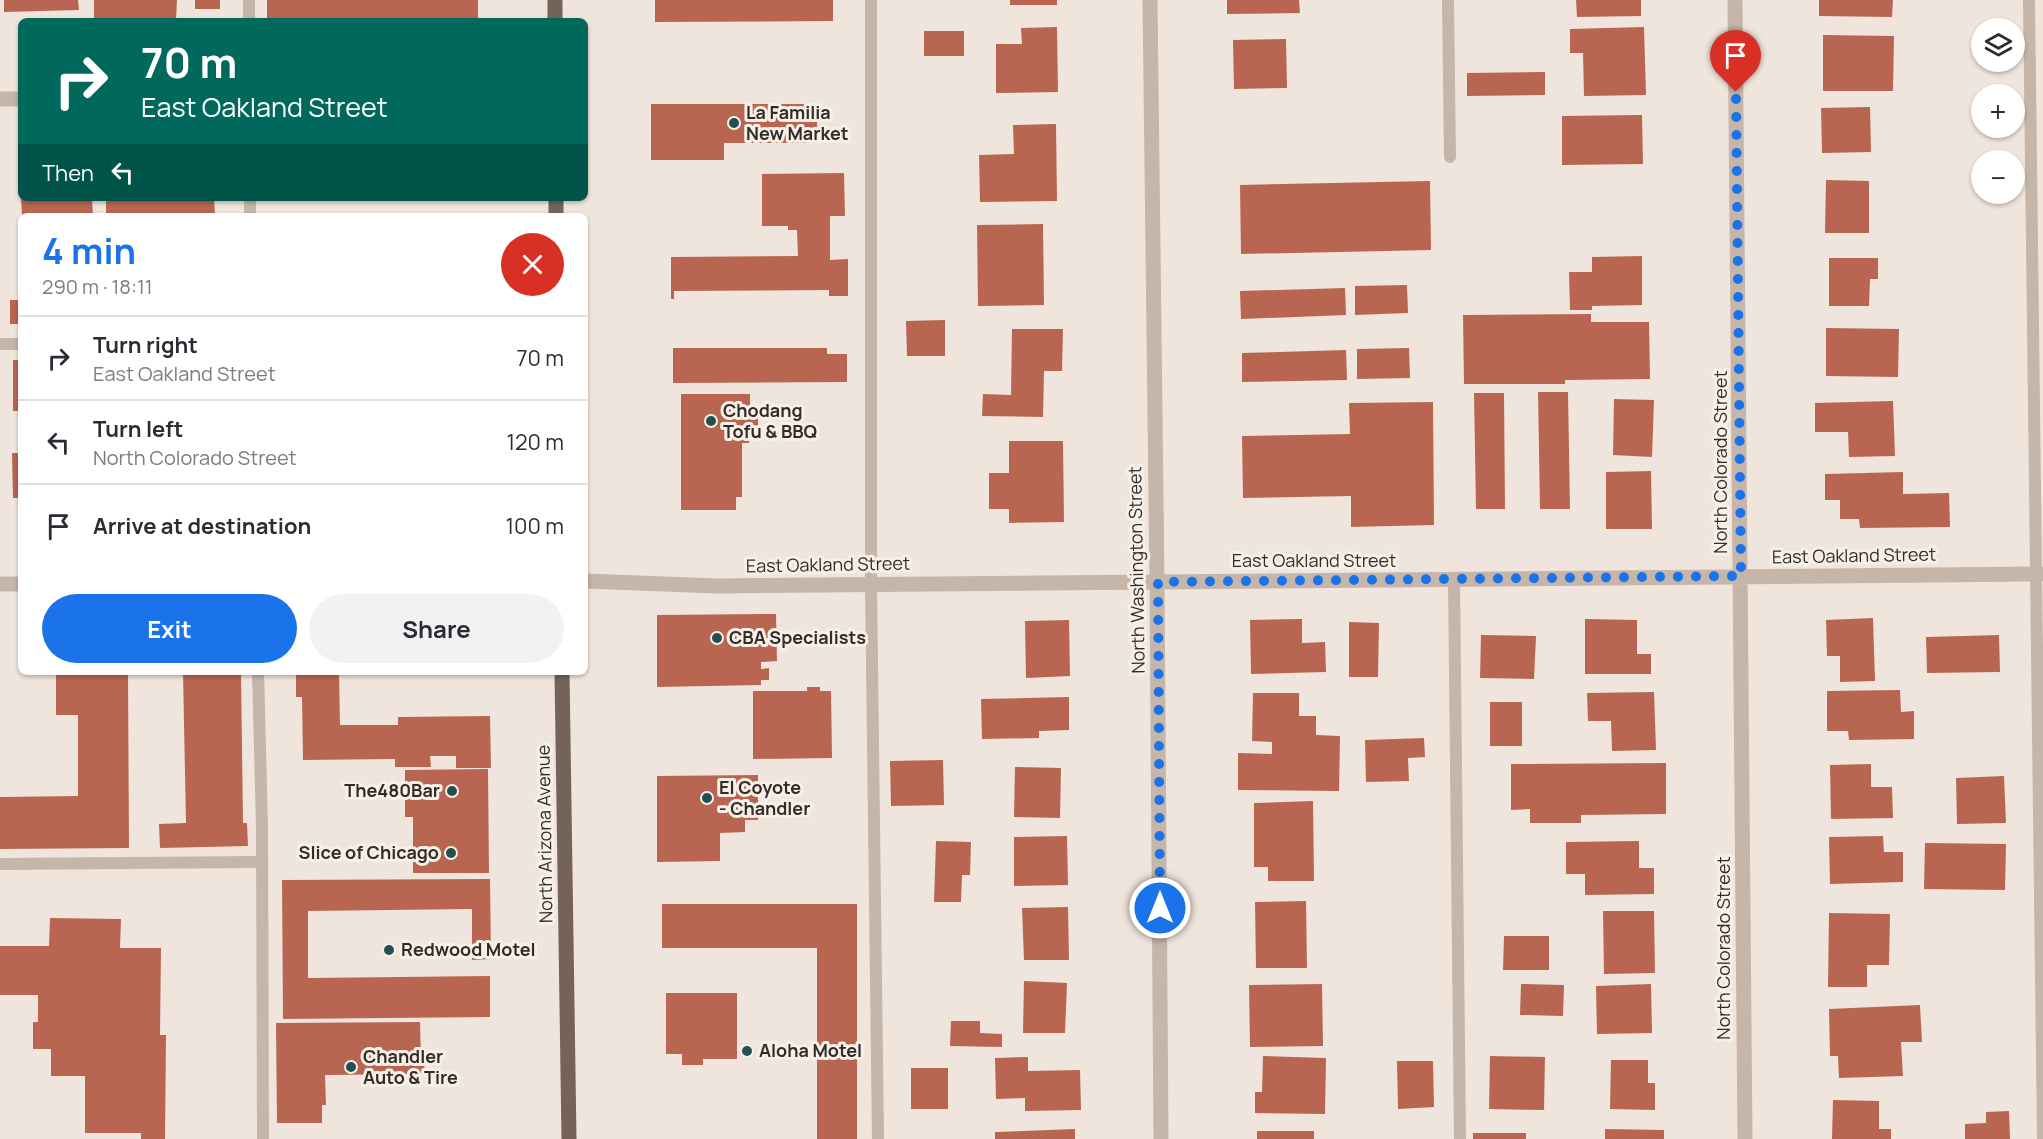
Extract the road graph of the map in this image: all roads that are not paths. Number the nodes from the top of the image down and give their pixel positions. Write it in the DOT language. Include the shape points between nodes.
graph roads {
  1 [pos="249,0"];
  2 [pos="555,0"];
  3 [pos="871,0"];
  4 [pos="1150,0"];
  5 [pos="1448,0"];
  6 [pos="1735,0"];
  7 [pos="2030,0"];
  8 [pos="249,18"];
  9 [pos="555,18"];
  10 [pos="0,99"];
  11 [pos="18,99"];
  12 [pos="1450,157"];
  13 [pos="0,344"];
  14 [pos="18,344"];
  15 [pos="2040,574"];
  16 [pos="1741,576"];
  17 [pos="1454,579"];
  18 [pos="588,581"];
  19 [pos="1158,582"];
  20 [pos="0,584"];
  21 [pos="18,584"];
  22 [pos="871,584"];
  23 [pos="258,675"];
  24 [pos="562,675"];
  25 [pos="262,862"];
  26 [pos="0,864"];
  27 [pos="262,1139"];
  28 [pos="569,1139"];
  29 [pos="878,1139"];
  30 [pos="1161,1139"];
  31 [pos="1460,1139"];
  32 [pos="1745,1139"];
  33 [pos="2043,1139"];
  1 -- 8 [label="lane"];
  2 -- 9 [label="main road"];
  3 -- 22 [label="lane"];
  4 -- 19 [label="street, North Washington Street"];
  5 -- 12 [label="lane"];
  6 -- 16 [label="street, North Colorado Street"];
  7 -- 15 [label="lane"];
  10 -- 11 [label="street"];
  13 -- 14 [label="lane"];
  15 -- 16 [label="street, East Oakland Street"];
  15 -- 33 [label="lane"];
  16 -- 17 [label="street, East Oakland Street"];
  16 -- 32 [label="street, North Colorado Street"];
  17 -- 19 [label="street, East Oakland Street"];
  17 -- 31 [label="lane"];
  18 -- 22 [label="street, East Oakland Street" via="718,586"];
  19 -- 22 [label="street, East Oakland Street"];
  19 -- 30 [label="street, North Washington Street"];
  20 -- 21 [label="street"];
  22 -- 29 [label="lane"];
  23 -- 25 [label="lane"];
  24 -- 28 [label="main road, North Arizona Avenue"];
  25 -- 26 [label="lane"];
  25 -- 27 [label="lane"];
}
